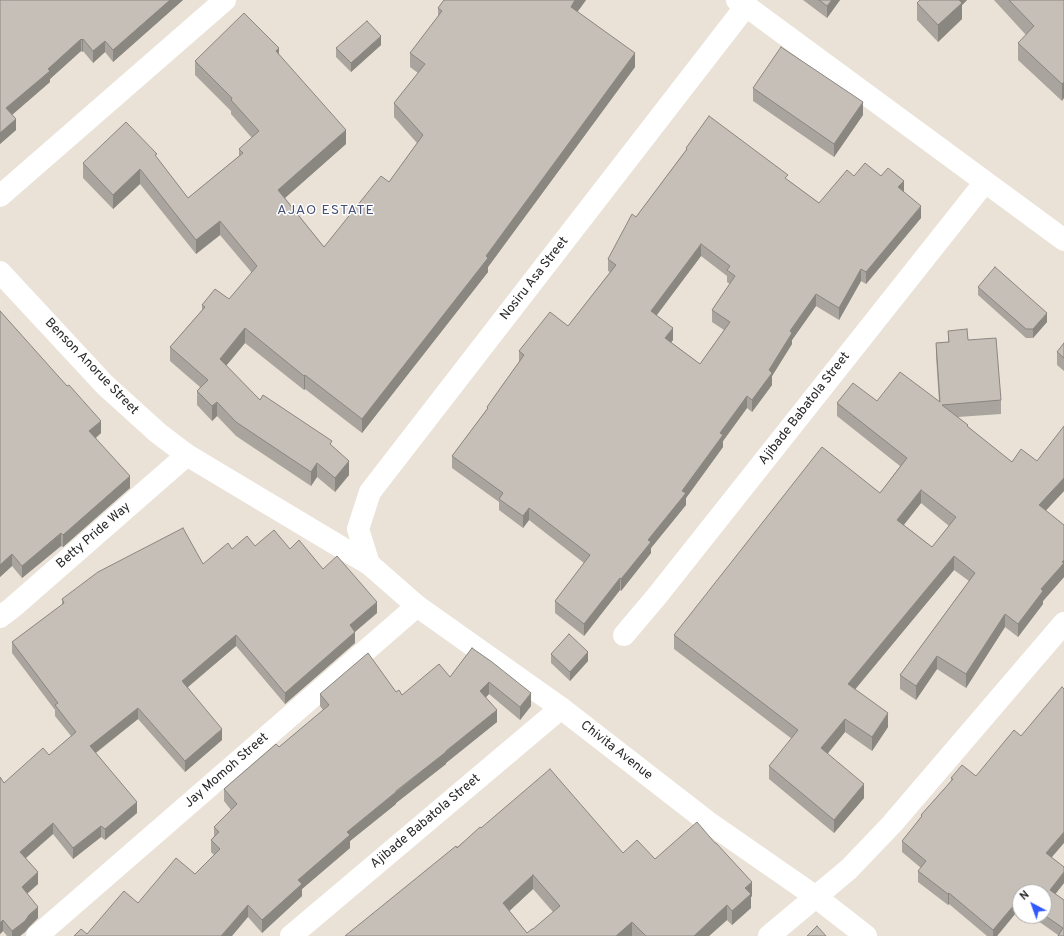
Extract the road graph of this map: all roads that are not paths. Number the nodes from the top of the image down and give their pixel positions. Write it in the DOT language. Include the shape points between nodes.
graph roads {
  1 [pos="225,0"];
  2 [pos="742,3"];
  3 [pos="985,182"];
  4 [pos="0,196"];
  5 [pos="1064,240"];
  6 [pos="0,272"];
  7 [pos="187,455"];
  8 [pos="369,564"];
  9 [pos="417,606"];
  10 [pos="0,617"];
  11 [pos="1064,623"];
  12 [pos="624,635"];
  13 [pos="561,708"];
  14 [pos="816,897"];
  15 [pos="37,936"];
  16 [pos="291,936"];
  17 [pos="769,936"];
  18 [pos="866,936"];
  1 -- 4 [label="street"];
  2 -- 3 [label="street"];
  2 -- 8 [label="street, Nosiru Asa Street" via="370,492 358,529"];
  3 -- 5 [label="street"];
  3 -- 12 [label="street, Ajibade Babatola Street"];
  6 -- 7 [label="street, Benson Anorue Street" via="105,385 158,433"];
  7 -- 8 [label="street, Benson Anorue Street"];
  7 -- 10 [label="street, Betty Pride Way"];
  8 -- 9 [label="street, Chivita Avenue"];
  9 -- 13 [label="street, Chivita Avenue"];
  9 -- 15 [label="street, Jay Momoh Street"];
  11 -- 14 [label="street" via="892,824 849,869"];
  13 -- 14 [label="street, Chivita Avenue" via="708,822"];
  13 -- 16 [label="street, Ajibade Babatola Street"];
  14 -- 17 [label="street"];
  14 -- 18 [label="street, Chivita Avenue"];
}
